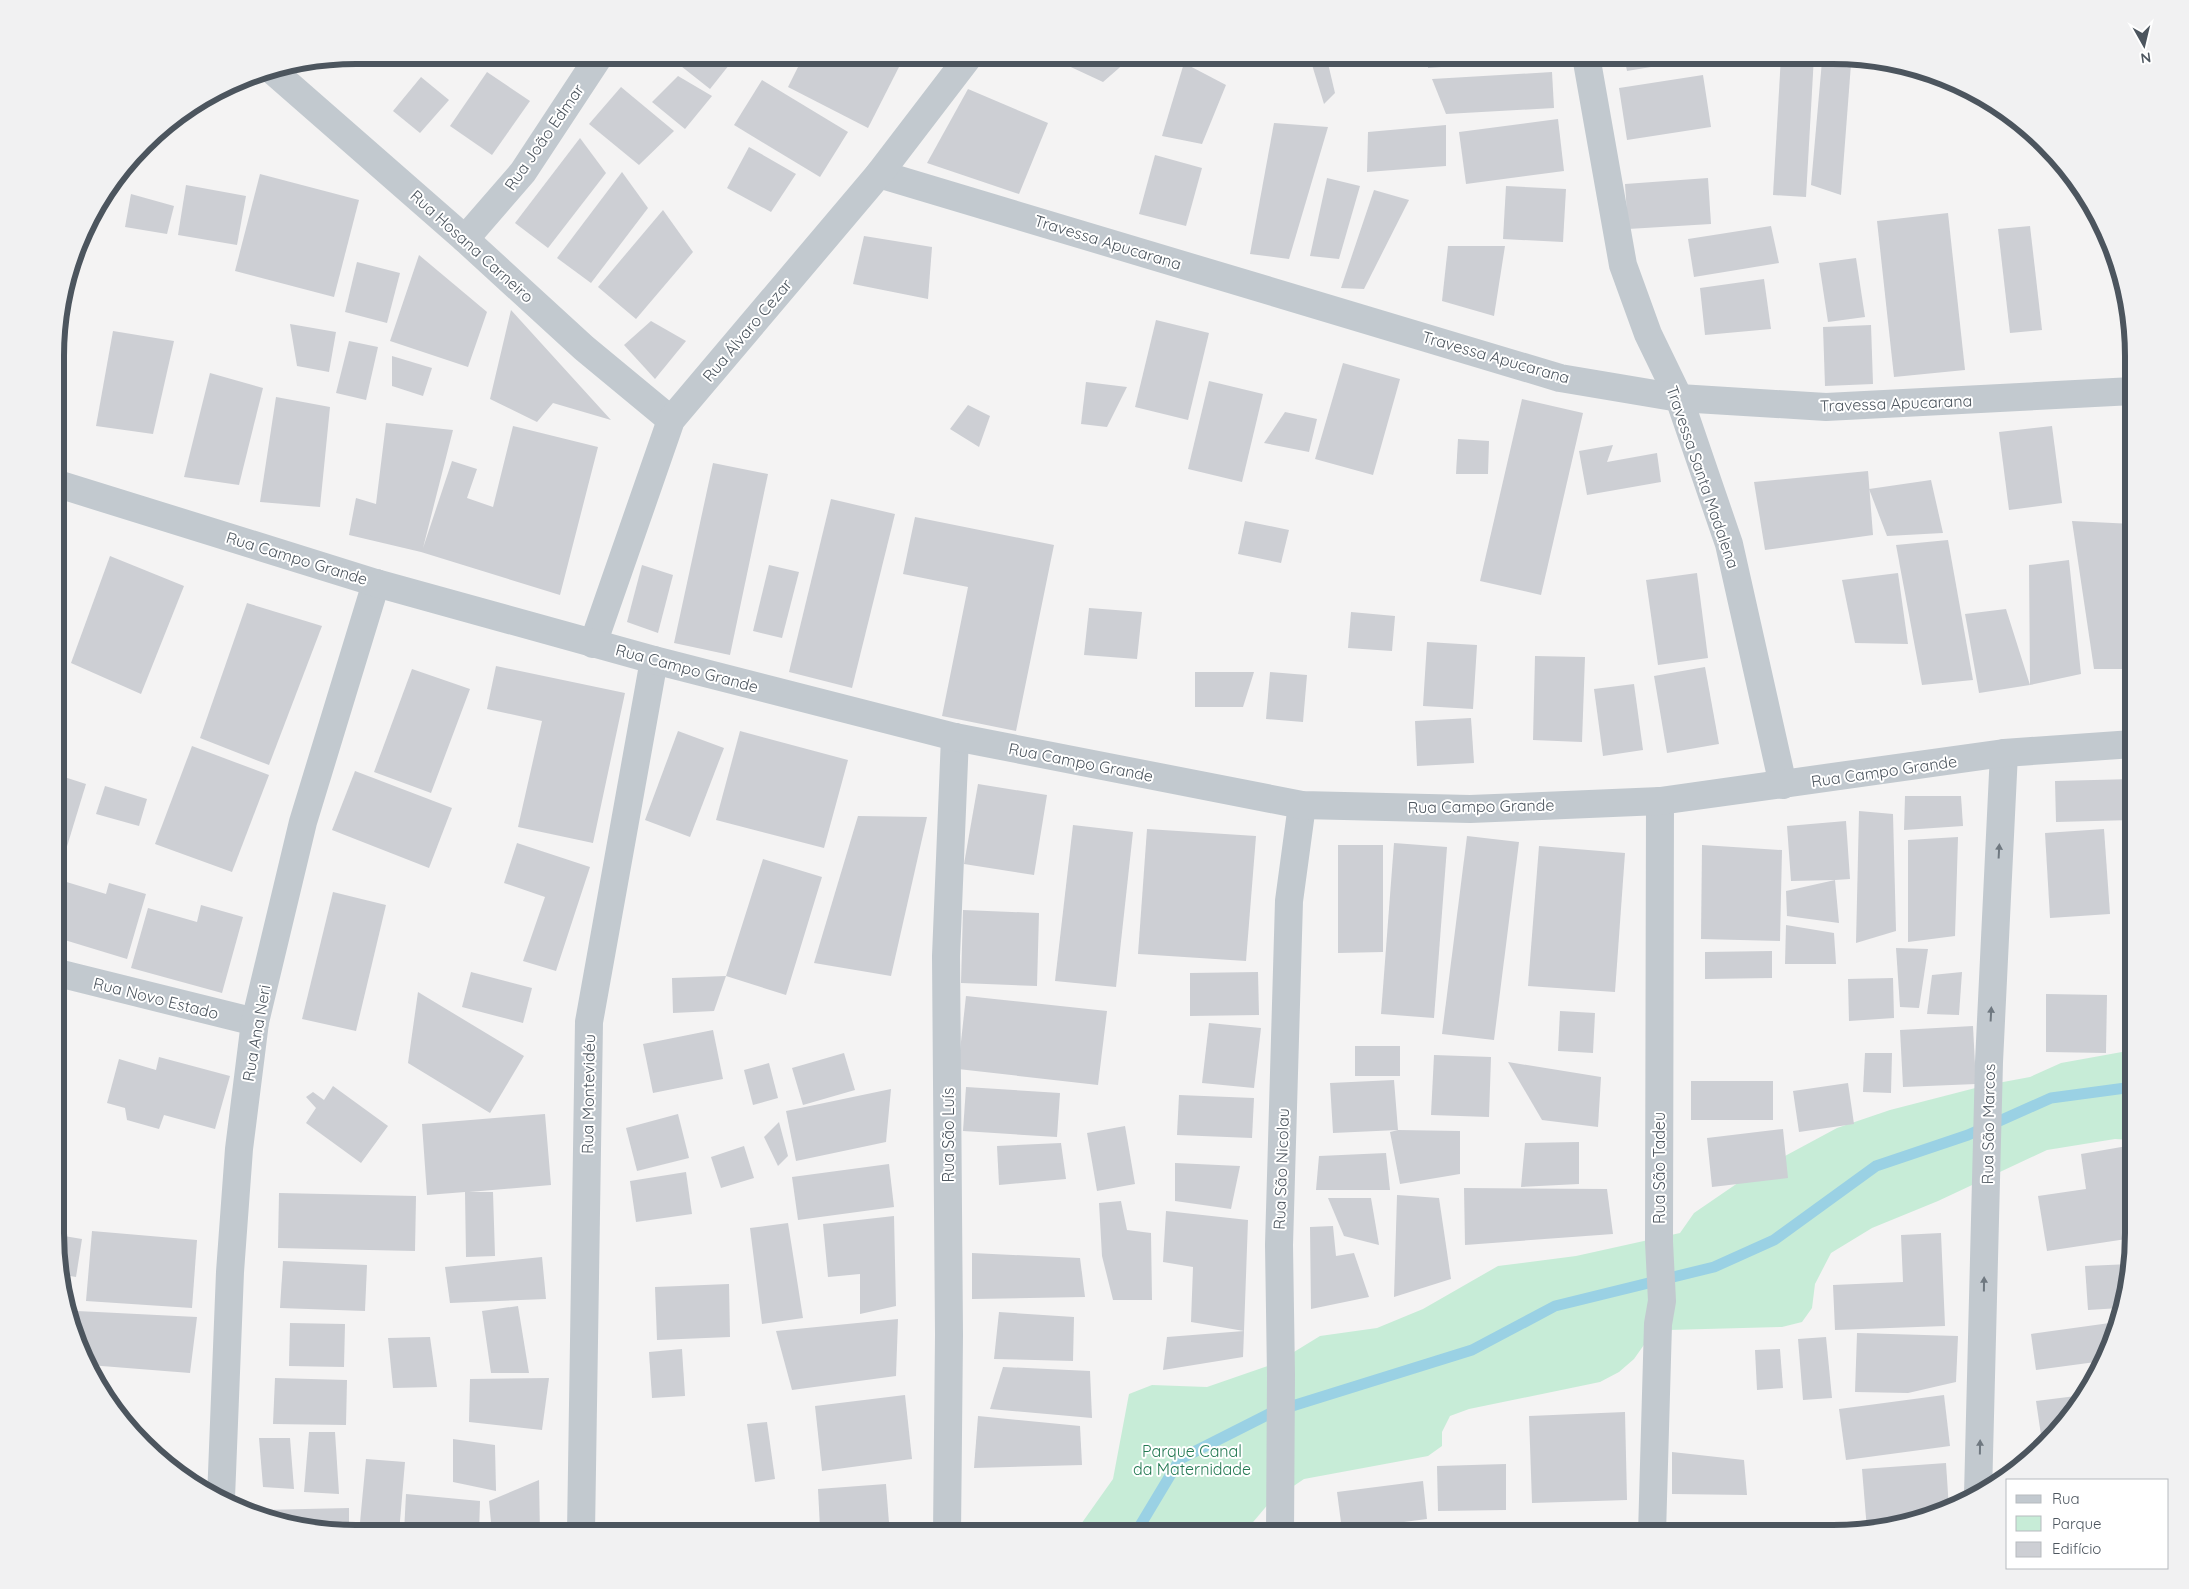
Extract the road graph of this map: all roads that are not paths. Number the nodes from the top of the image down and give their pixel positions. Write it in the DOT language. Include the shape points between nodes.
graph roads {
  1 [pos="594,64"];
  2 [pos="963,64"];
  3 [pos="1587,64"];
  4 [pos="277,75"];
  5 [pos="879,174"];
  6 [pos="465,239"];
  7 [pos="2125,391"];
  8 [pos="1679,398"];
  9 [pos="671,420"];
  10 [pos="64,486"];
  11 [pos="376,583"];
  12 [pos="594,644"];
  13 [pos="654,660"];
  14 [pos="955,737"];
  15 [pos="2125,745"];
  16 [pos="2004,753"];
  17 [pos="1783,786"];
  18 [pos="1660,801"];
  19 [pos="1302,805"];
  20 [pos="64,974"];
  21 [pos="255,1022"];
  22 [pos="1978,1486"];
  23 [pos="221,1492"];
  24 [pos="581,1525"];
  25 [pos="947,1525"];
  26 [pos="1280,1525"];
  27 [pos="1652,1525"];
  1 -- 6 [label="street, Rua João Edmar" via="523,172"];
  2 -- 5 [label="street, Rua Álvaro Cezar"];
  3 -- 8 [label="street, Travessa Santa Madalena" via="1623,265 1648,334"];
  4 -- 6 [label="street, Rua Hosana Carneiro"];
  5 -- 8 [label="street, Travessa Apucarana" via="1560,378"];
  5 -- 9 [label="street, Rua Álvaro Cezar"];
  6 -- 9 [label="street, Rua Hosana Carneiro" via="584,348"];
  7 -- 8 [label="street, Travessa Apucarana" via="1826,407"];
  8 -- 17 [label="street, Travessa Santa Madalena" via="1729,544"];
  9 -- 12 [label="street, Rua Álvaro Cezar"];
  10 -- 11 [label="street, Rua Campo Grande"];
  11 -- 12 [label="street, Rua Campo Grande"];
  11 -- 21 [label="street, Rua Ana Neri" via="303,822"];
  12 -- 13 [label="street, Rua Campo Grande"];
  13 -- 14 [label="street, Rua Campo Grande"];
  13 -- 24 [label="street, Rua Montevidéu" via="589,1022"];
  14 -- 19 [label="street, Rua Campo Grande"];
  14 -- 25 [label="street, Rua São Luís" via="946,956"];
  15 -- 16 [label="street, Rua Campo Grande"];
  16 -- 17 [label="street, Rua Campo Grande"];
  22 -- 16 [label="street, Rua São Marcos, one-way" via="1989,1062"];
  17 -- 18 [label="street, Rua Campo Grande"];
  18 -- 19 [label="street, Rua Campo Grande" via="1470,809"];
  18 -- 27 [label="street, Rua São Tadeu" via="1659,1242 1662,1301 1658,1324"];
  19 -- 26 [label="street, Rua São Nicolau" via="1288,901 1279,1245"];
  20 -- 21 [label="street, Rua Novo Estado"];
  21 -- 23 [label="street, Rua Ana Neri" via="238,1158"];
}
